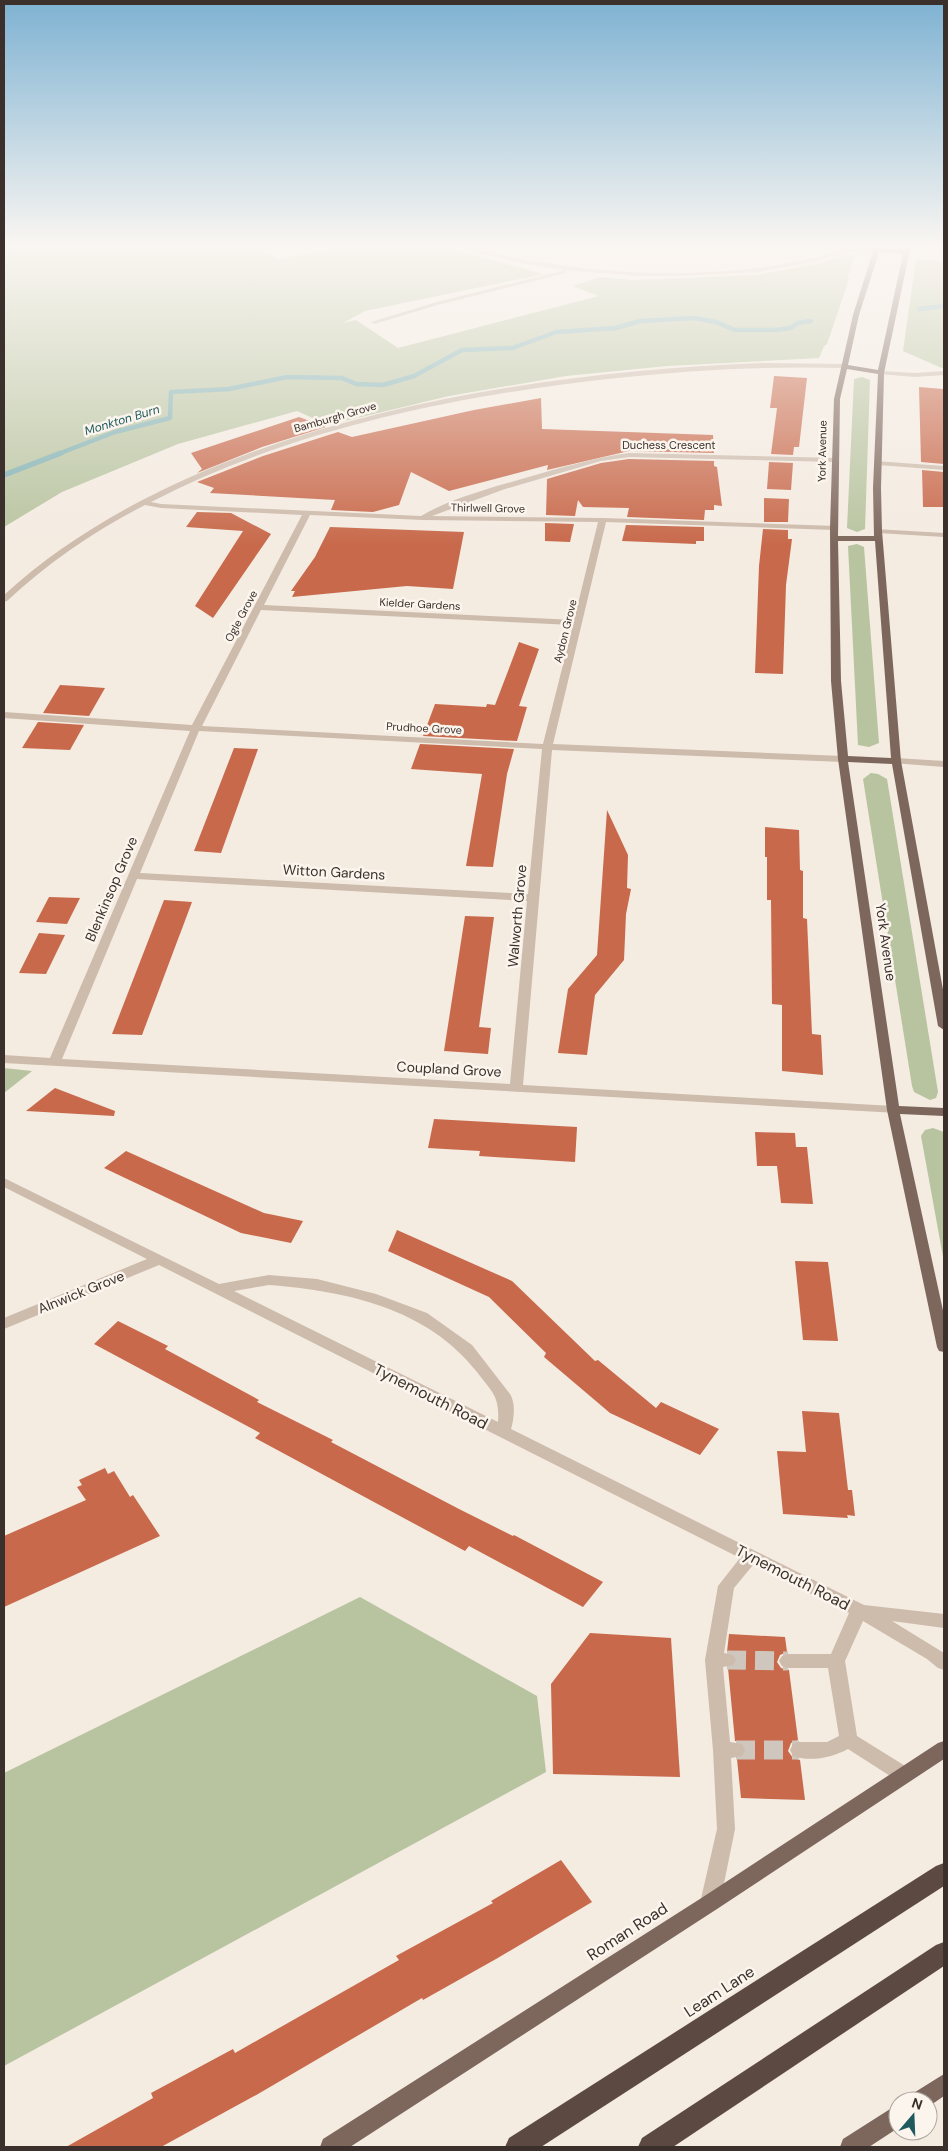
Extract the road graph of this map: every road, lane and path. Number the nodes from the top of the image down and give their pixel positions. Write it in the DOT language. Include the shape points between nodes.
graph roads {
  1 [pos="849,345"];
  2 [pos="887,345"];
  3 [pos="844,366"];
  4 [pos="881,373"];
  5 [pos="942,374"];
  6 [pos="836,460"];
  7 [pos="878,463"];
  8 [pos="944,468"];
  9 [pos="142,502"];
  10 [pos="308,514"];
  11 [pos="423,518"];
  12 [pos="603,520"];
  13 [pos="834,533"];
  14 [pos="878,535"];
  15 [pos="944,535"];
  16 [pos="4,599"];
  17 [pos="259,607"];
  18 [pos="579,623"];
  19 [pos="4,715"];
  20 [pos="195,729"];
  21 [pos="547,747"];
  22 [pos="844,759"];
  23 [pos="896,761"];
  24 [pos="944,764"];
  25 [pos="133,876"];
  26 [pos="534,898"];
  27 [pos="944,1026"];
  28 [pos="4,1059"];
  29 [pos="55,1061"];
  30 [pos="516,1088"];
  31 [pos="893,1110"];
  32 [pos="944,1112"];
  33 [pos="4,1182"];
  34 [pos="159,1260"];
  35 [pos="216,1289"];
  36 [pos="4,1324"];
  37 [pos="944,1347"];
  38 [pos="503,1432"];
  39 [pos="751,1556"];
  40 [pos="858,1610"];
  41 [pos="944,1621"];
  42 [pos="788,1661"];
  43 [pos="836,1661"];
  44 [pos="944,1663"];
  45 [pos="849,1740"];
  46 [pos="944,1748"];
  47 [pos="799,1750"];
  48 [pos="904,1775"];
  49 [pos="944,1873"];
  50 [pos="710,1903"];
  51 [pos="944,1953"];
  52 [pos="888,2122"];
  53 [pos="331,2147"];
  54 [pos="518,2147"];
  55 [pos="651,2147"];
  56 [pos="850,2147"];
  1 -- 3 [label="main road, York Avenue"];
  2 -- 4 [label="main road"];
  3 -- 4 [label="main road"];
  3 -- 6 [label="main road, York Avenue" via="837,399"];
  3 -- 9 [label="street, Bamburgh Grove" via="780,364 696,368 603,377 465,398 349,424 290,442"];
  4 -- 5 [label="street"];
  4 -- 7 [label="main road"];
  6 -- 11 [label="street, Duchess Crescent" via="659,455 600,459 502,487 439,509"];
  6 -- 13 [label="main road, York Avenue"];
  7 -- 8 [label="street"];
  7 -- 14 [label="main road"];
  9 -- 10 [label="street, Thirlwell Grove" via="160,506"];
  9 -- 16 [label="street, Bamburgh Grove" via="52,556"];
  10 -- 11 [label="street, Thirlwell Grove"];
  10 -- 17 [label="street, Ogle Grove"];
  11 -- 12 [label="street, Thirlwell Grove"];
  12 -- 13 [label="street, Thirlwell Grove"];
  12 -- 18 [label="street, Aydon Grove"];
  13 -- 14 [label="main road"];
  13 -- 22 [label="main road, York Avenue" via="836,681"];
  14 -- 15 [label="street"];
  14 -- 23 [label="main road"];
  17 -- 18 [label="street, Kielder Gardens"];
  17 -- 20 [label="street, Ogle Grove"];
  18 -- 21 [label="street, Aydon Grove"];
  19 -- 20 [label="street, Prudhoe Grove"];
  20 -- 21 [label="street, Prudhoe Grove"];
  20 -- 25 [label="street, Blenkinsop Grove"];
  21 -- 22 [label="street, Prudhoe Grove"];
  21 -- 26 [label="street, Walworth Grove"];
  22 -- 23 [label="main road"];
  22 -- 31 [label="main road, York Avenue"];
  23 -- 24 [label="street"];
  23 -- 27 [label="main road"];
  25 -- 26 [label="street, Witton Gardens"];
  25 -- 29 [label="street, Blenkinsop Grove"];
  26 -- 30 [label="street, Walworth Grove"];
  28 -- 29 [label="street, Coupland Grove"];
  29 -- 30 [label="street, Coupland Grove"];
  30 -- 31 [label="street, Coupland Grove"];
  31 -- 32 [label="main road"];
  31 -- 37 [label="main road, York Avenue"];
  33 -- 34 [label="street, Tynemouth Road"];
  34 -- 35 [label="street, Tynemouth Road"];
  34 -- 36 [label="street, Alnwick Grove"];
  35 -- 38 [label="street, Tynemouth Road"];
  35 -- 38 [label="street" via="269,1280 317,1284 371,1297 422,1317 467,1349 505,1398"];
  38 -- 39 [label="street, Tynemouth Road"];
  39 -- 40 [label="street, Tynemouth Road"];
  39 -- 50 [label="street" via="726,1586 721,1660 729,1750 726,1828"];
  40 -- 41 [label="street, Tynemouth Road"];
  40 -- 43 [label="street"];
  40 -- 44 [label="street, Tynemouth Road"];
  42 -- 43 [label="street"];
  43 -- 45 [label="street"];
  45 -- 47 [label="street" via="829,1750"];
  45 -- 48 [label="street"];
  46 -- 48 [label="main road, Roman Road"];
  48 -- 50 [label="main road, Roman Road"];
  49 -- 54 [label="highway, Leam Lane"];
  50 -- 53 [label="main road, Roman Road"];
  51 -- 55 [label="highway"];
  52 -- 56 [label="main road"];
}
